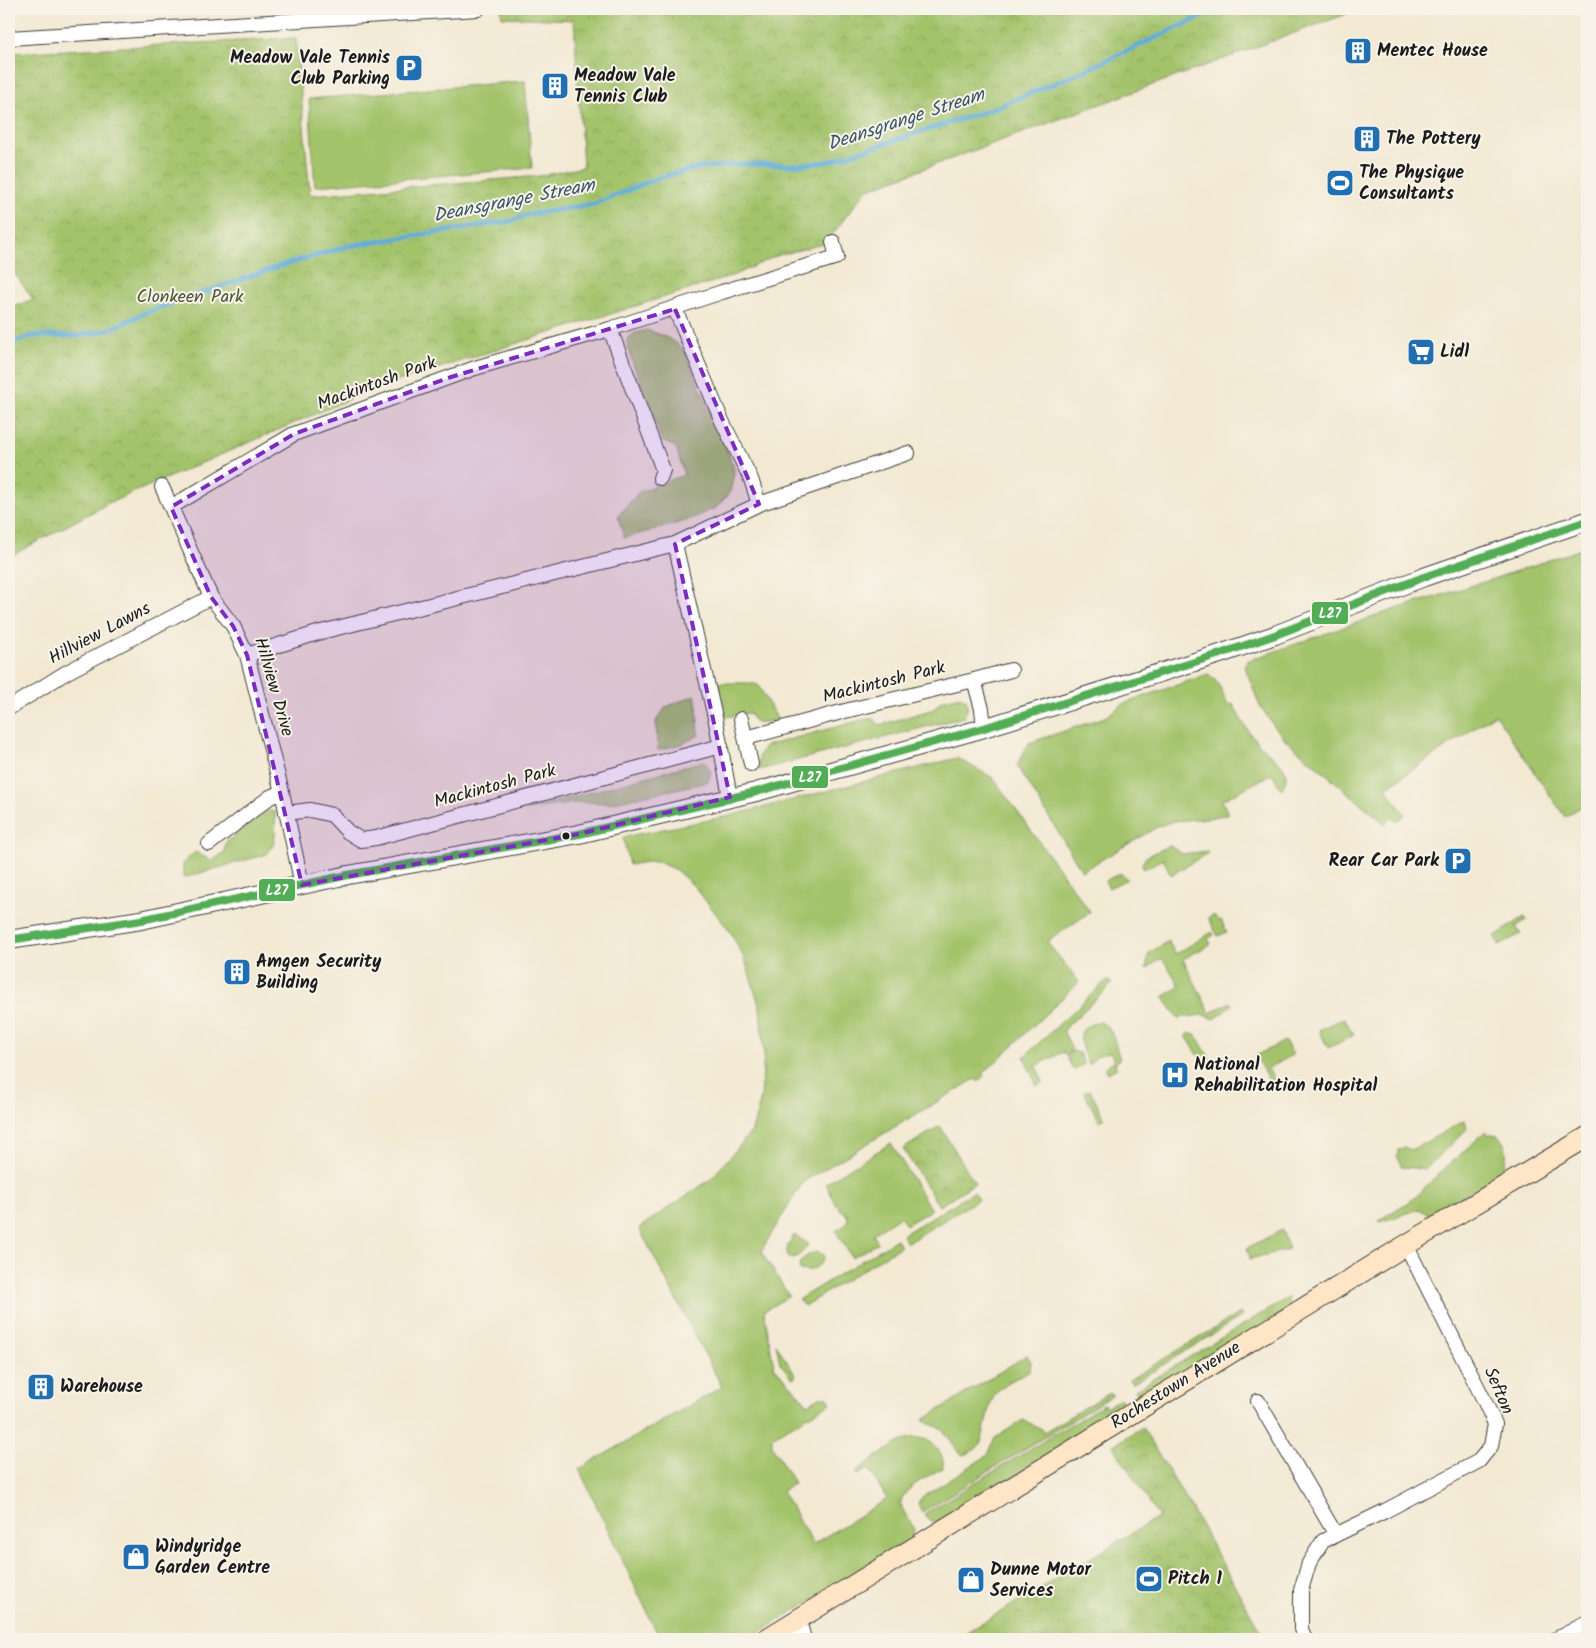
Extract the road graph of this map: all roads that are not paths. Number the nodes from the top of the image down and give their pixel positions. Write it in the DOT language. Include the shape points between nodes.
graph roads {
  1 [pos="478,9"];
  2 [pos="9,38"];
  3 [pos="833,242"];
  4 [pos="675,309"];
  5 [pos="610,329"];
  6 [pos="908,453"];
  7 [pos="660,478"];
  8 [pos="162,486"];
  9 [pos="759,504"];
  10 [pos="171,507"];
  11 [pos="1587,521"];
  12 [pos="675,544"];
  13 [pos="211,596"];
  14 [pos="247,655"];
  15 [pos="1011,670"];
  16 [pos="974,680"];
  17 [pos="9,708"];
  18 [pos="741,719"];
  19 [pos="984,728"];
  20 [pos="746,738"];
  21 [pos="721,746"];
  22 [pos="751,764"];
  23 [pos="282,792"];
  24 [pos="730,797"];
  25 [pos="286,813"];
  26 [pos="209,844"];
  27 [pos="302,884"];
  28 [pos="9,940"];
  29 [pos="1587,1137"];
  30 [pos="1406,1245"];
  31 [pos="1258,1401"];
  32 [pos="1336,1535"];
  33 [pos="1587,1623"];
  34 [pos="799,1630"];
  35 [pos="766,1639"];
  36 [pos="1305,1639"];
  37 [pos="1556,1639"];
  1 -- 2 [label="street"];
  3 -- 4 [label="street, Mackintosh Park" via="837,257"];
  4 -- 5 [label="street, Mackintosh Park"];
  4 -- 9 [label="street"];
  5 -- 7 [label="street" via="663,470"];
  5 -- 10 [label="street, Mackintosh Park" via="475,368 294,434"];
  6 -- 9 [label="street"];
  8 -- 10 [label="street, Hillview Drive"];
  9 -- 12 [label="street"];
  10 -- 13 [label="street, Hillview Drive"];
  11 -- 19 [label="street" via="1424,577 1220,654"];
  12 -- 14 [label="street" via="322,632"];
  12 -- 21 [label="street"];
  13 -- 14 [label="street, Hillview Drive" via="233,626"];
  13 -- 17 [label="street, Hillview Lawns" via="67,672"];
  14 -- 23 [label="street, Hillview Drive"];
  15 -- 16 [label="street, Mackintosh Park"];
  16 -- 19 [label="street"];
  16 -- 20 [label="street, Mackintosh Park"];
  18 -- 20 [label="street"];
  19 -- 24 [label="street"];
  20 -- 22 [label="street"];
  21 -- 24 [label="street"];
  21 -- 25 [label="street, Mackintosh Park" via="376,838 361,840 332,815 310,810"];
  23 -- 25 [label="street, Hillview Drive"];
  23 -- 26 [label="street" via="270,797"];
  24 -- 27 [label="street" via="579,834"];
  25 -- 27 [label="street, Hillview Drive"];
  27 -- 28 [label="street" via="141,920"];
  29 -- 30 [label="main road, Rochestown Avenue"];
  30 -- 32 [label="street, Sefton" via="1495,1424 1490,1446 1479,1461"];
  30 -- 34 [label="main road, Rochestown Avenue"];
  31 -- 32 [label="street"];
  32 -- 36 [label="street, Sefton" via="1323,1541 1309,1563 1301,1590 1301,1629"];
  33 -- 37 [label="street"];
  34 -- 35 [label="main road, Rochestown Avenue"];
}
